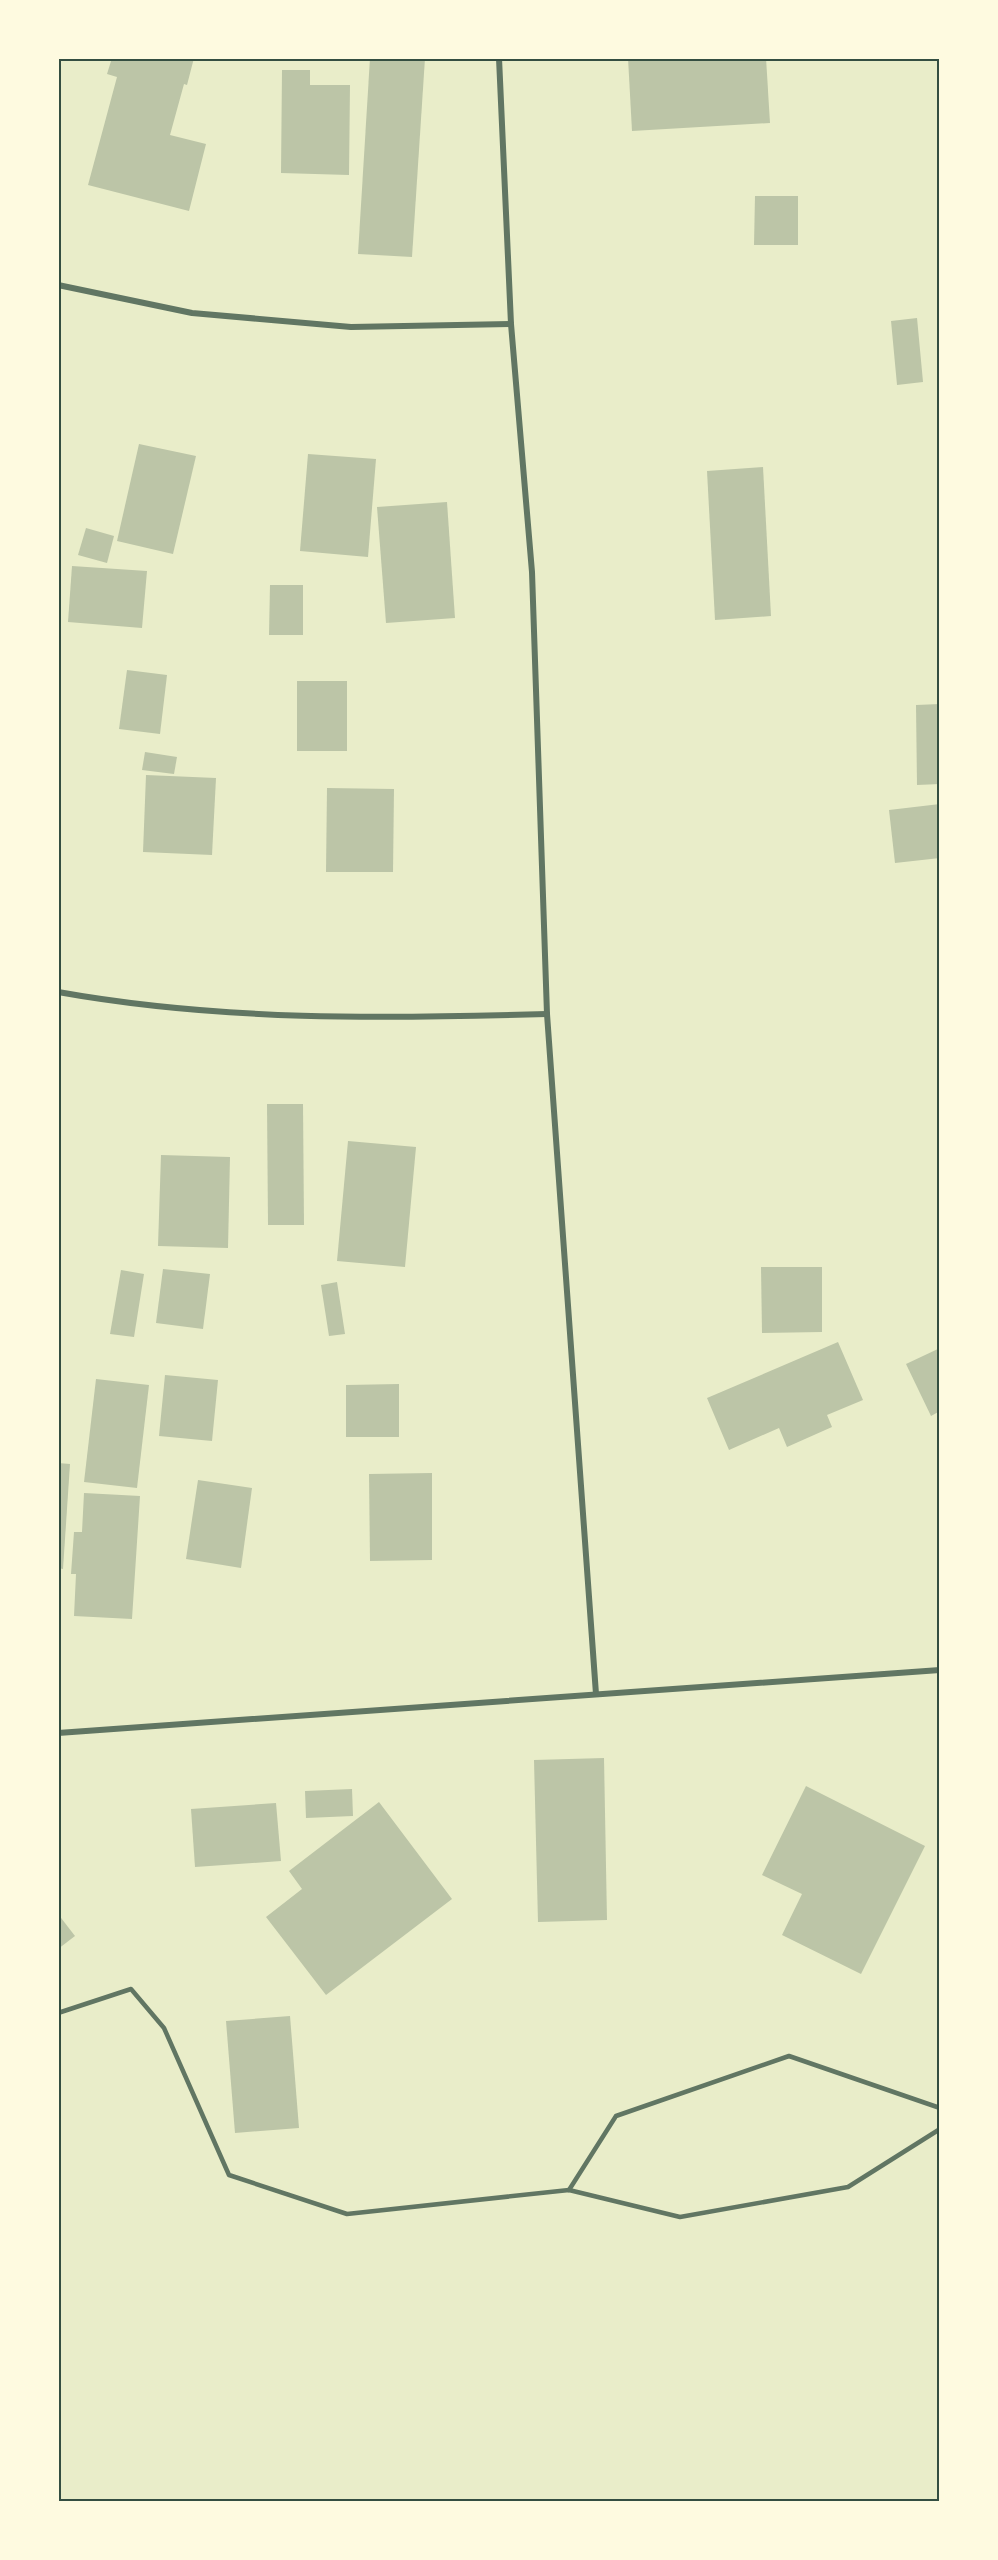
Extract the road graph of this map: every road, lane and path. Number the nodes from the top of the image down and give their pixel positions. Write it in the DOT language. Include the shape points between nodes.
graph roads {
  1 [pos="499,58"];
  2 [pos="58,285"];
  3 [pos="511,324"];
  4 [pos="58,992"];
  5 [pos="547,1014"];
  6 [pos="939,1670"];
  7 [pos="596,1694"];
  8 [pos="58,1733"];
  9 [pos="58,2013"];
  10 [pos="939,2108"];
  11 [pos="939,2129"];
  12 [pos="569,2190"];
  1 -- 3 [label="street"];
  2 -- 3 [label="street" via="204,314 351,327"];
  3 -- 5 [label="street" via="532,572"];
  4 -- 5 [label="street" via="245,1014 396,1018"];
  5 -- 7 [label="street"];
  6 -- 7 [label="street"];
  7 -- 8 [label="street"];
  9 -- 12 [label="lane" via="131,1989 164,2028 229,2175 347,2214"];
  10 -- 12 [label="lane" via="789,2056 616,2116"];
  11 -- 12 [label="lane" via="848,2187 680,2217"];
}
